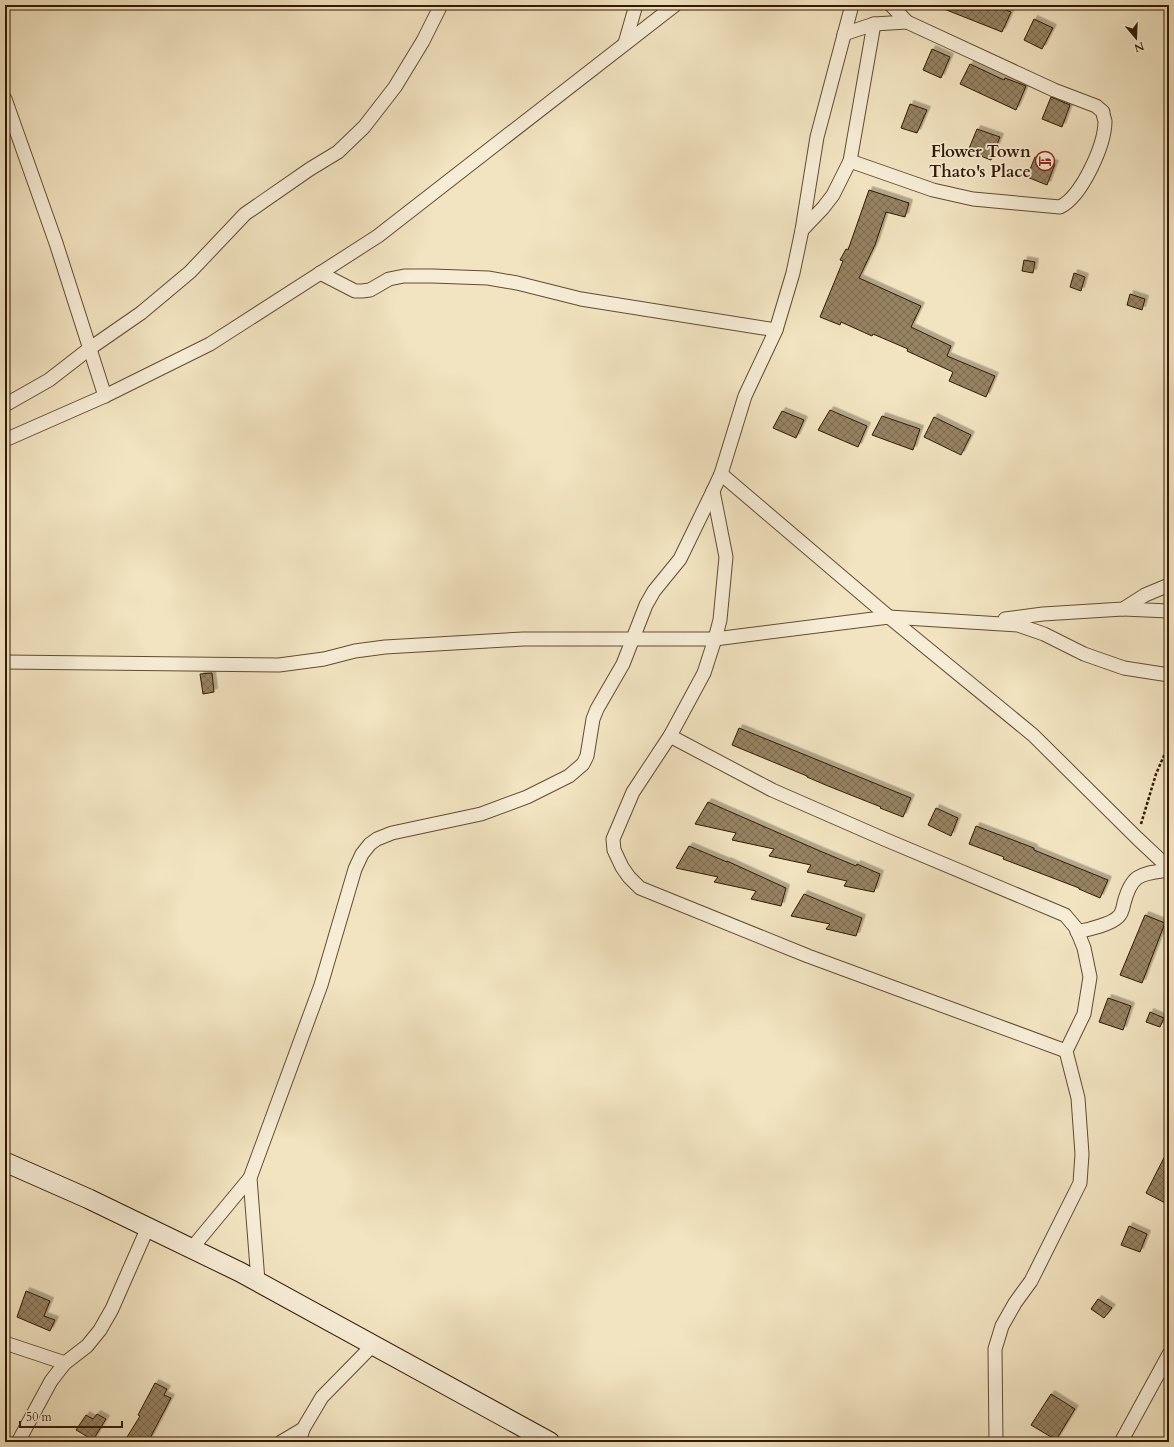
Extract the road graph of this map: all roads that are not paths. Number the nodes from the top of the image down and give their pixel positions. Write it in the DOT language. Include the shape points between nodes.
graph roads {
  1 [pos="441,5"];
  2 [pos="636,5"];
  3 [pos="675,5"];
  4 [pos="852,5"];
  5 [pos="891,5"];
  6 [pos="907,22"];
  7 [pos="874,24"];
  8 [pos="844,34"];
  9 [pos="625,43"];
  10 [pos="5,99"];
  11 [pos="850,161"];
  12 [pos="802,230"];
  13 [pos="320,273"];
  14 [pos="776,330"];
  15 [pos="89,349"];
  16 [pos="105,396"];
  17 [pos="5,405"];
  18 [pos="5,440"];
  19 [pos="721,474"];
  20 [pos="713,491"];
  21 [pos="1169,585"];
  22 [pos="1123,609"];
  23 [pos="1169,612"];
  24 [pos="889,617"];
  25 [pos="980,623"];
  26 [pos="633,638"];
  27 [pos="715,639"];
  28 [pos="5,662"];
  29 [pos="1169,675"];
  30 [pos="670,736"];
  31 [pos="1169,869"];
  32 [pos="1077,932"];
  33 [pos="1066,1051"];
  34 [pos="5,1162"];
  35 [pos="250,1178"];
  36 [pos="148,1227"];
  37 [pos="192,1248"];
  38 [pos="258,1282"];
  39 [pos="5,1343"];
  40 [pos="373,1345"];
  41 [pos="1169,1354"];
  42 [pos="65,1363"];
  43 [pos="303,1429"];
  44 [pos="18,1442"];
  45 [pos="281,1442"];
  46 [pos="299,1442"];
  47 [pos="550,1442"];
  48 [pos="996,1442"];
  49 [pos="1121,1442"];
  1 -- 15 [label="street" via="395,87 364,127 338,152 245,214 190,272 141,313"];
  2 -- 9 [label="street"];
  3 -- 9 [label="street"];
  4 -- 8 [label="street"];
  5 -- 6 [label="street"];
  6 -- 7 [label="street"];
  6 -- 11 [label="street" via="1054,90 1096,106 1103,112 1105,121 1103,136 1092,166 1075,196 1060,207 973,199 933,190"];
  7 -- 8 [label="street"];
  7 -- 11 [label="street"];
  8 -- 12 [label="street" via="817,137"];
  9 -- 13 [label="street" via="378,236"];
  10 -- 15 [label="street" via="56,243"];
  11 -- 12 [label="street" via="833,195"];
  12 -- 14 [label="street"];
  13 -- 14 [label="street" via="355,291 370,290 389,279 404,276 488,278 581,299"];
  13 -- 16 [label="street" via="210,344"];
  14 -- 19 [label="street" via="744,396"];
  15 -- 16 [label="street"];
  15 -- 17 [label="street" via="49,380"];
  16 -- 18 [label="street"];
  19 -- 20 [label="street"];
  19 -- 24 [label="street"];
  20 -- 26 [label="street" via="680,559 646,605"];
  20 -- 27 [label="street" via="726,557 720,620"];
  21 -- 22 [label="street" via="1144,595"];
  22 -- 23 [label="street"];
  22 -- 25 [label="street" via="1043,614"];
  24 -- 25 [label="street"];
  24 -- 27 [label="street"];
  24 -- 31 [label="street" via="1033,735"];
  25 -- 29 [label="street" via="1018,625 1044,634 1084,654 1124,668"];
  26 -- 27 [label="street"];
  26 -- 28 [label="street" via="523,638 385,647 279,665"];
  26 -- 35 [label="street" via="623,664 597,709 587,756 583,764 569,776 527,797 481,814 392,833 377,839 362,854 355,868 321,985"];
  27 -- 30 [label="street" via="704,673"];
  30 -- 32 [label="street" via="772,790 1065,915"];
  30 -- 33 [label="street" via="633,792 613,839 614,850 622,867 640,888 808,956"];
  31 -- 32 [label="street" via="1149,873 1134,880 1126,896 1122,914 1118,918"];
  32 -- 33 [label="street" via="1084,948 1090,977 1084,1014"];
  33 -- 48 [label="street" via="1078,1098 1082,1154 1080,1183 1031,1281 1014,1303 1002,1326 995,1349"];
  34 -- 36 [label="main road"];
  35 -- 37 [label="street"];
  35 -- 38 [label="street"];
  36 -- 37 [label="main road"];
  36 -- 42 [label="street" via="112,1309 100,1330 87,1346"];
  37 -- 38 [label="main road"];
  38 -- 40 [label="main road"];
  39 -- 42 [label="street"];
  40 -- 43 [label="street" via="322,1397"];
  40 -- 47 [label="main road"];
  41 -- 49 [label="street"];
  42 -- 44 [label="street" via="51,1382"];
  43 -- 45 [label="street"];
  43 -- 46 [label="street"];
}
